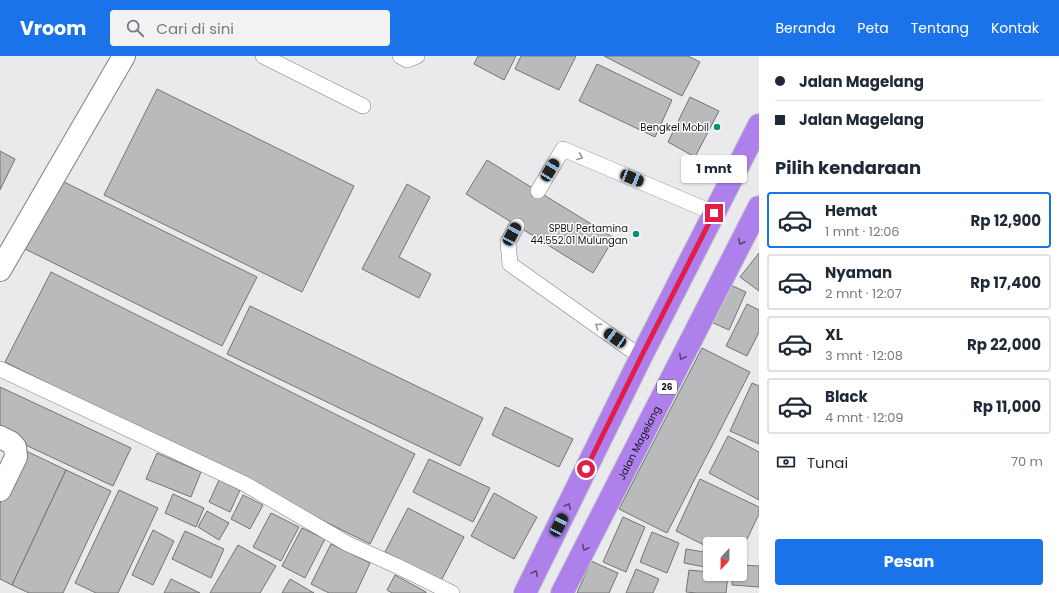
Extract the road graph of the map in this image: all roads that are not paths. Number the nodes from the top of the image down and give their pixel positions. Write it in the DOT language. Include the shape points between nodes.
graph roads {
  1 [pos="124,56"];
  2 [pos="263,56"];
  3 [pos="400,56"];
  4 [pos="417,56"];
  5 [pos="363,106"];
  6 [pos="759,125"];
  7 [pos="538,191"];
  8 [pos="759,207"];
  9 [pos="714,213"];
  10 [pos="517,226"];
  11 [pos="0,270"];
  12 [pos="641,357"];
  13 [pos="0,369"];
  14 [pos="0,437"];
  15 [pos="0,490"];
  16 [pos="545,553"];
  17 [pos="575,568"];
  18 [pos="452,593"];
  19 [pos="525,593"];
  20 [pos="562,593"];
  1 -- 11 [label="street"];
  2 -- 5 [label="lane"];
  3 -- 4 [label="lane" via="407,60"];
  6 -- 9 [label="highway"];
  7 -- 9 [label="lane, one-way" via="563,149"];
  8 -- 17 [label="highway, Jalan Magelang / 26, one-way"];
  9 -- 12 [label="highway"];
  12 -- 10 [label="lane, one-way" via="510,264 508,242"];
  16 -- 12 [label="highway, one-way"];
  13 -- 18 [label="lane" via="245,484 348,544"];
  14 -- 15 [label="street" via="15,447 16,457"];
  16 -- 17 [label="highway"];
  19 -- 16 [label="highway, one-way"];
  17 -- 20 [label="highway, Jalan Magelang / 26"];
}
